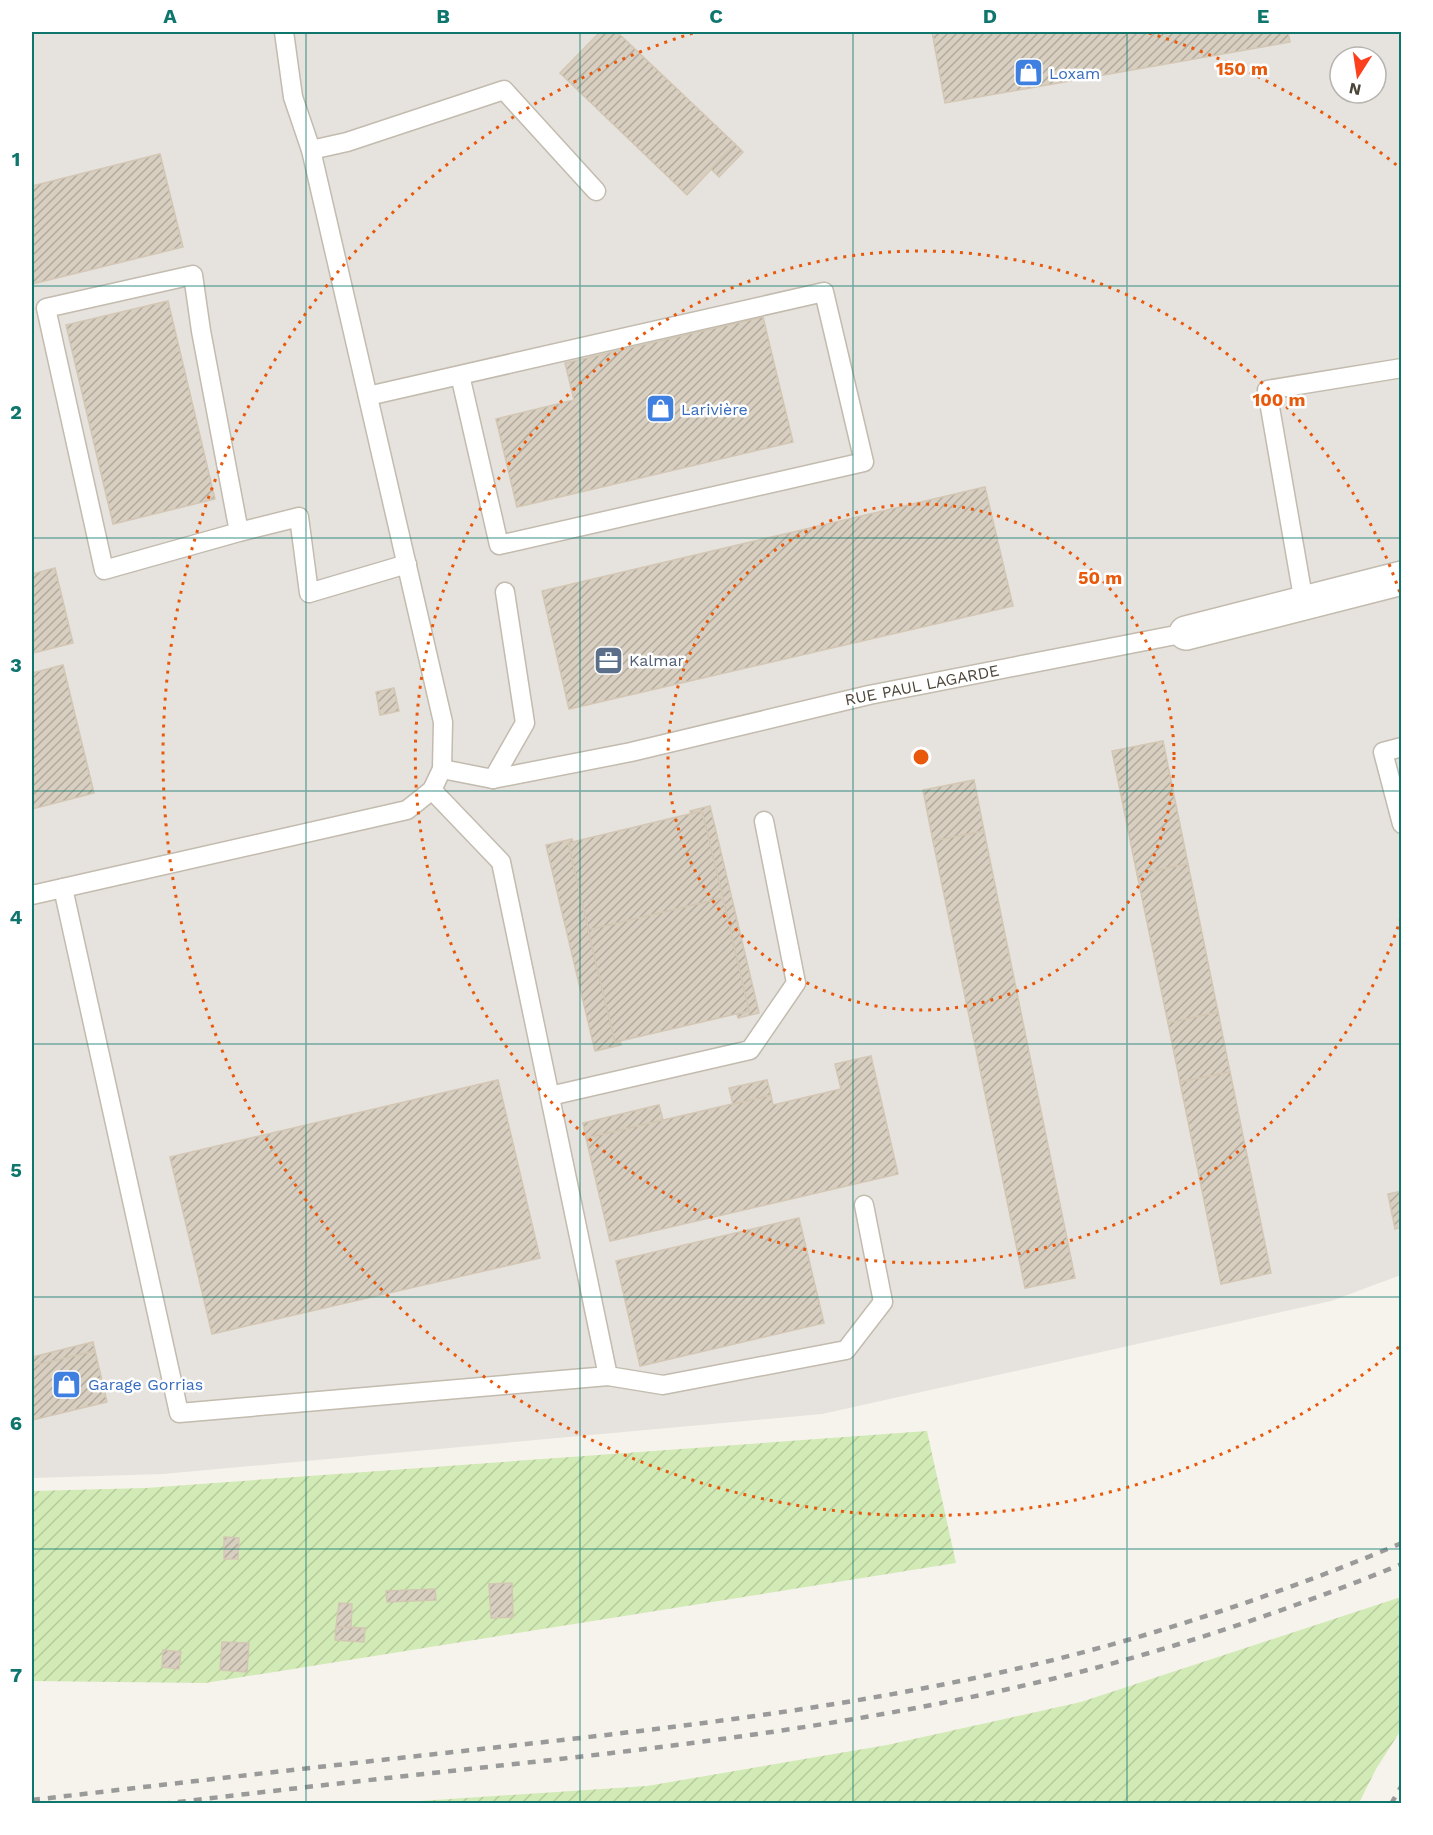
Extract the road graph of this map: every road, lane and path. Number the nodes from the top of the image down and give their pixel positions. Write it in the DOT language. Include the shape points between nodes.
graph roads {
  1 [pos="284,32"];
  2 [pos="311,150"];
  3 [pos="596,191"];
  4 [pos="1401,368"];
  5 [pos="460,375"];
  6 [pos="368,396"];
  7 [pos="239,532"];
  8 [pos="407,564"];
  9 [pos="1401,578"];
  10 [pos="505,592"];
  11 [pos="1304,603"];
  12 [pos="1186,633"];
  13 [pos="1401,747"];
  14 [pos="442,770"];
  15 [pos="493,779"];
  16 [pos="432,790"];
  17 [pos="764,821"];
  18 [pos="1401,824"];
  19 [pos="63,888"];
  20 [pos="32,895"];
  21 [pos="550,1096"];
  22 [pos="864,1205"];
  23 [pos="608,1376"];
  1 -- 2 [label="lane" via="293,98"];
  2 -- 3 [label="lane" via="347,142 504,90"];
  2 -- 6 [label="lane"];
  4 -- 11 [label="lane" via="1267,390"];
  5 -- 5 [label="lane" via="824,292 864,462 499,545"];
  5 -- 6 [label="lane"];
  6 -- 8 [label="lane"];
  7 -- 7 [label="lane" via="193,275 46,308 104,570"];
  7 -- 8 [label="lane" via="299,517 309,593"];
  8 -- 14 [label="lane" via="443,722"];
  9 -- 11 [label="street, RUE PAUL LAGARDE"];
  10 -- 15 [label="lane" via="525,723"];
  11 -- 12 [label="street, RUE PAUL LAGARDE"];
  12 -- 15 [label="lane, RUE PAUL LAGARDE" via="869,695 631,752"];
  13 -- 18 [label="lane" via="1383,752"];
  14 -- 15 [label="lane, RUE PAUL LAGARDE"];
  14 -- 16 [label="lane"];
  16 -- 19 [label="lane" via="407,810"];
  16 -- 21 [label="lane" via="501,862"];
  17 -- 21 [label="lane" via="796,983 750,1050"];
  19 -- 20 [label="lane"];
  19 -- 23 [label="lane" via="179,1413"];
  21 -- 23 [label="lane"];
  22 -- 23 [label="lane" via="883,1302 846,1350 663,1385"];
}
